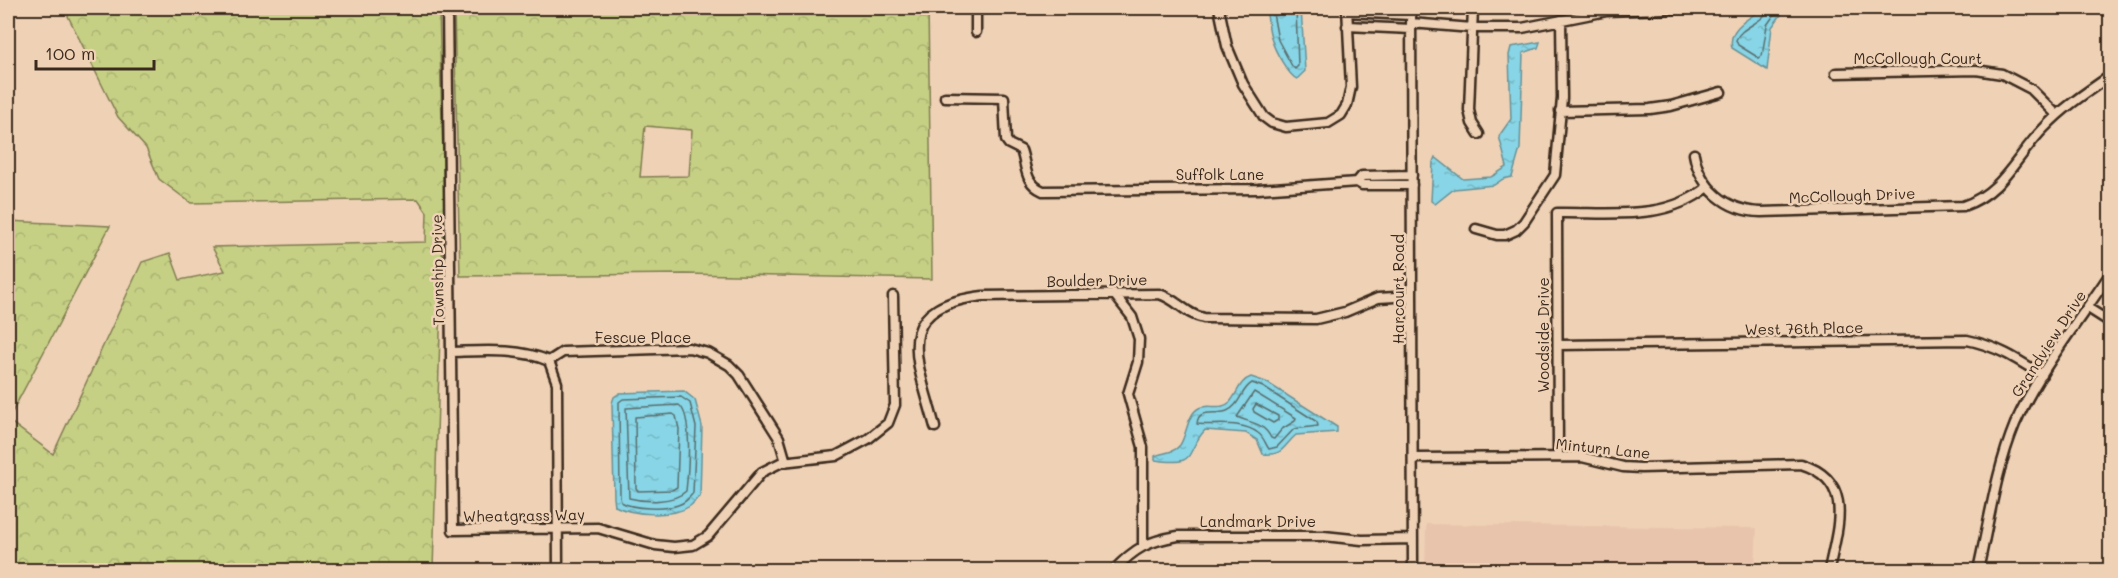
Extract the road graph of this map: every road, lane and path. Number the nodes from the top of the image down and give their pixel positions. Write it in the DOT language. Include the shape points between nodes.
graph roads {
  1 [pos="976,8"];
  2 [pos="1219,8"];
  3 [pos="1473,8"];
  4 [pos="1693,8"];
  5 [pos="447,9"];
  6 [pos="1347,10"];
  7 [pos="1412,19"];
  8 [pos="1561,20"];
  9 [pos="1347,26"];
  10 [pos="1472,28"];
  11 [pos="976,32"];
  12 [pos="1836,73"];
  13 [pos="2110,76"];
  14 [pos="1721,92"];
  15 [pos="945,97"];
  16 [pos="1560,111"];
  17 [pos="2057,115"];
  18 [pos="1479,134"];
  19 [pos="1694,154"];
  20 [pos="1412,175"];
  21 [pos="1357,182"];
  22 [pos="1412,185"];
  23 [pos="1708,187"];
  24 [pos="1476,229"];
  25 [pos="2110,274"];
  26 [pos="1114,294"];
  27 [pos="893,296"];
  28 [pos="1412,296"];
  29 [pos="2088,308"];
  30 [pos="2110,322"];
  31 [pos="1558,345"];
  32 [pos="452,352"];
  33 [pos="549,361"];
  34 [pos="2042,375"];
  35 [pos="935,427"];
  36 [pos="1558,457"];
  37 [pos="1413,458"];
  38 [pos="786,462"];
  39 [pos="557,529"];
  40 [pos="453,530"];
  41 [pos="1413,539"];
  42 [pos="1143,545"];
  43 [pos="558,570"];
  44 [pos="1114,570"];
  45 [pos="1413,570"];
  46 [pos="1829,570"];
  47 [pos="1978,570"];
  1 -- 11 [label="street"];
  2 -- 9 [label="street" via="1224,35 1243,84 1261,113 1281,126 1328,123 1345,109 1351,87"];
  3 -- 10 [label="street"];
  4 -- 8 [label="street" via="1607,11"];
  5 -- 32 [label="street, Township Drive"];
  6 -- 7 [label="street"];
  6 -- 9 [label="street"];
  7 -- 9 [label="street"];
  7 -- 10 [label="street"];
  7 -- 20 [label="street, Harcourt Road"];
  8 -- 10 [label="street" via="1522,28"];
  8 -- 16 [label="street"];
  10 -- 18 [label="street" via="1469,110"];
  12 -- 17 [label="street, McCollough Court" via="1976,70 2002,74 2031,89"];
  13 -- 17 [label="street, McCollough Drive"];
  14 -- 16 [label="street" via="1650,109"];
  15 -- 21 [label="street, Suffolk Lane" via="1004,98 1006,140 1021,150 1029,181 1043,191 1258,189"];
  16 -- 24 [label="street" via="1555,175 1524,222 1505,235"];
  17 -- 23 [label="street, McCollough Drive" via="1997,186 1962,206 1757,212 1722,201"];
  19 -- 23 [label="street"];
  20 -- 21 [label="street, Suffolk Lane" via="1362,176"];
  20 -- 22 [label="street, Harcourt Road"];
  21 -- 22 [label="street"];
  22 -- 28 [label="street, Harcourt Road"];
  23 -- 31 [label="street, Woodside Drive" via="1689,201 1660,211 1557,213"];
  25 -- 29 [label="street, Grandview Drive"];
  26 -- 28 [label="street, Boulder Drive" via="1162,294 1204,318 1307,320 1338,314 1378,297"];
  26 -- 35 [label="street, Boulder Drive" via="976,296 940,307 922,321 918,334 918,364"];
  26 -- 42 [label="street" via="1132,317 1139,339 1138,362 1128,394 1143,447"];
  27 -- 38 [label="street, Wheatgrass Way" via="895,405 888,423 836,456"];
  28 -- 37 [label="street, Harcourt Road"];
  29 -- 30 [label="street"];
  29 -- 34 [label="street, Grandview Drive"];
  31 -- 34 [label="street, West 76th Place" via="1967,340 2006,351"];
  31 -- 36 [label="street, Woodside Drive"];
  32 -- 33 [label="street" via="512,351"];
  32 -- 40 [label="street, Township Drive"];
  33 -- 38 [label="street, Fescue Place" via="563,352 689,348 708,353 739,375 779,438"];
  33 -- 39 [label="street" via="556,383"];
  34 -- 47 [label="street, Grandview Drive" via="2008,445"];
  36 -- 37 [label="street, Minturn Lane"];
  36 -- 46 [label="street, Minturn Lane" via="1582,457 1635,468 1798,464 1811,467 1835,490 1840,509"];
  37 -- 41 [label="street, Harcourt Road"];
  38 -- 39 [label="street, Wheatgrass Way" via="762,472 708,536 693,545 655,544 598,528"];
  39 -- 40 [label="street, Wheatgrass Way"];
  39 -- 43 [label="street"];
  41 -- 42 [label="street, Landmark Drive" via="1178,536"];
  41 -- 45 [label="street, Harcourt Road"];
  42 -- 44 [label="street, Landmark Drive"];
}
